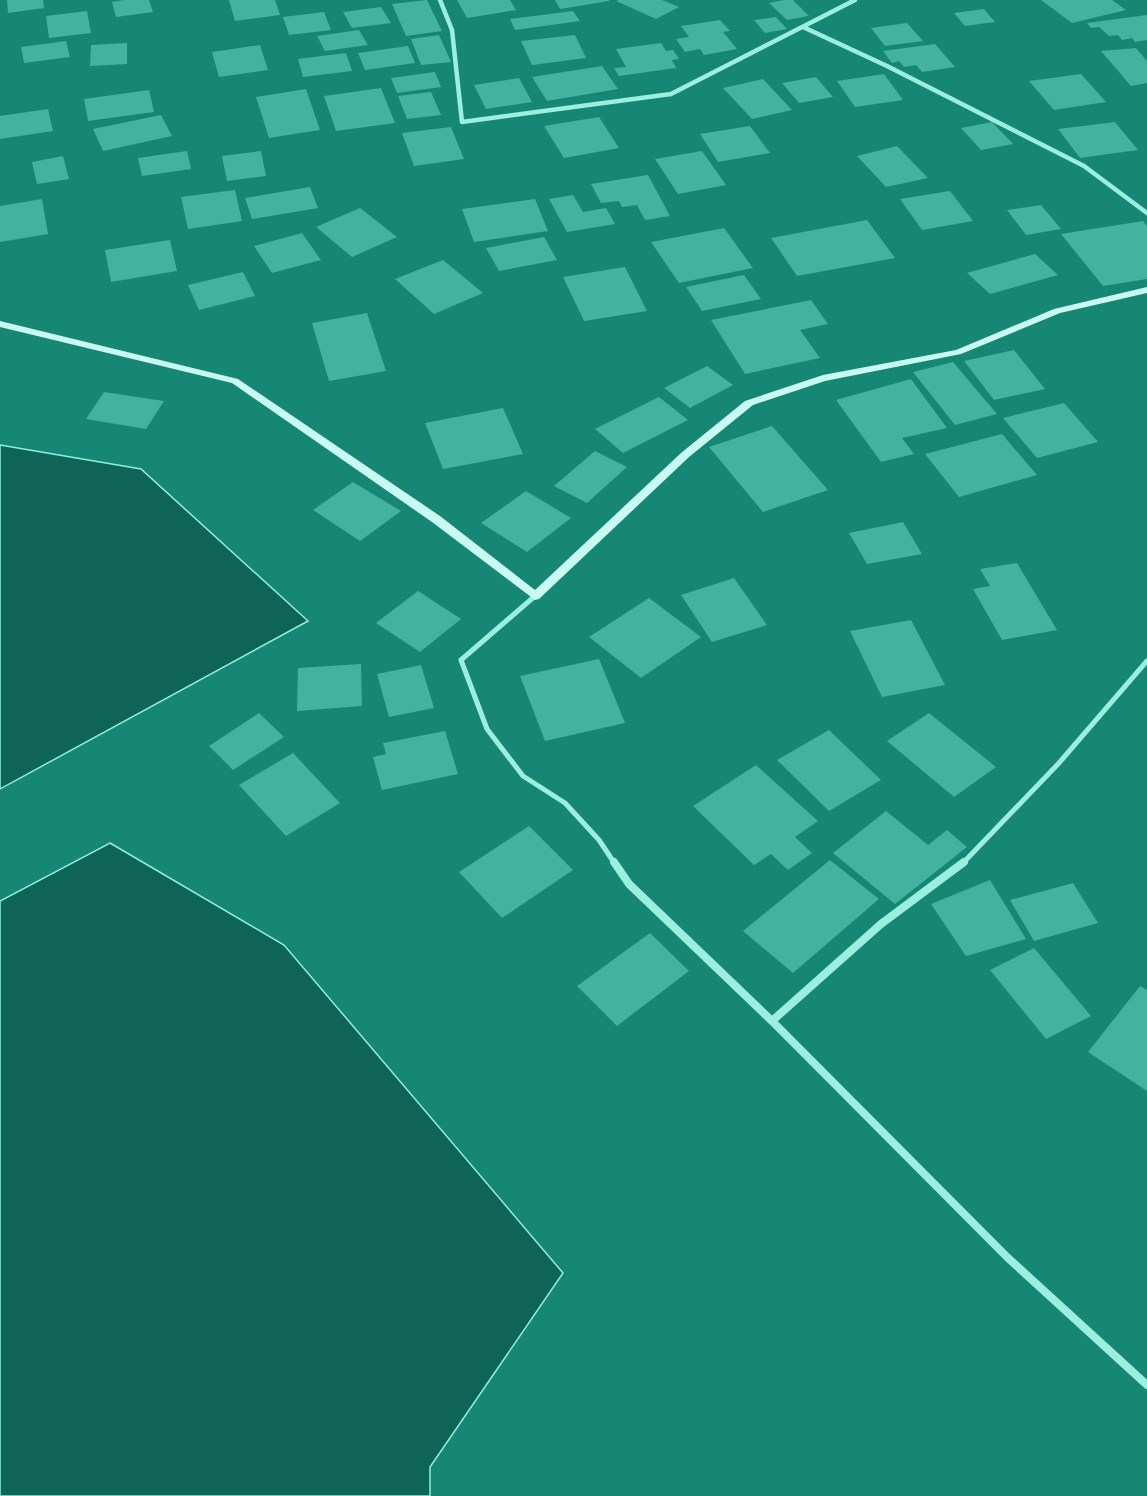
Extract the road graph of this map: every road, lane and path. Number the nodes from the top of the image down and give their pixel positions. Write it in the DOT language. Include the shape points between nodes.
graph roads {
  1 [pos="440,0"];
  2 [pos="855,0"];
  3 [pos="803,27"];
  4 [pos="1147,213"];
  5 [pos="1147,290"];
  6 [pos="0,324"];
  7 [pos="535,596"];
  8 [pos="1147,661"];
  9 [pos="772,1021"];
  10 [pos="1147,1385"];
  1 -- 3 [label="street" via="452,30 462,122 671,94"];
  2 -- 3 [label="street"];
  3 -- 4 [label="street" via="1084,166"];
  5 -- 7 [label="street" via="1057,311 958,352 823,378 749,403 685,455"];
  6 -- 7 [label="street" via="235,381 436,519"];
  7 -- 9 [label="street" via="461,660 487,729 523,776 565,803 599,840 629,884"];
  8 -- 9 [label="street" via="1059,763 967,860 881,924"];
  9 -- 10 [label="street" via="1006,1257"];
}
